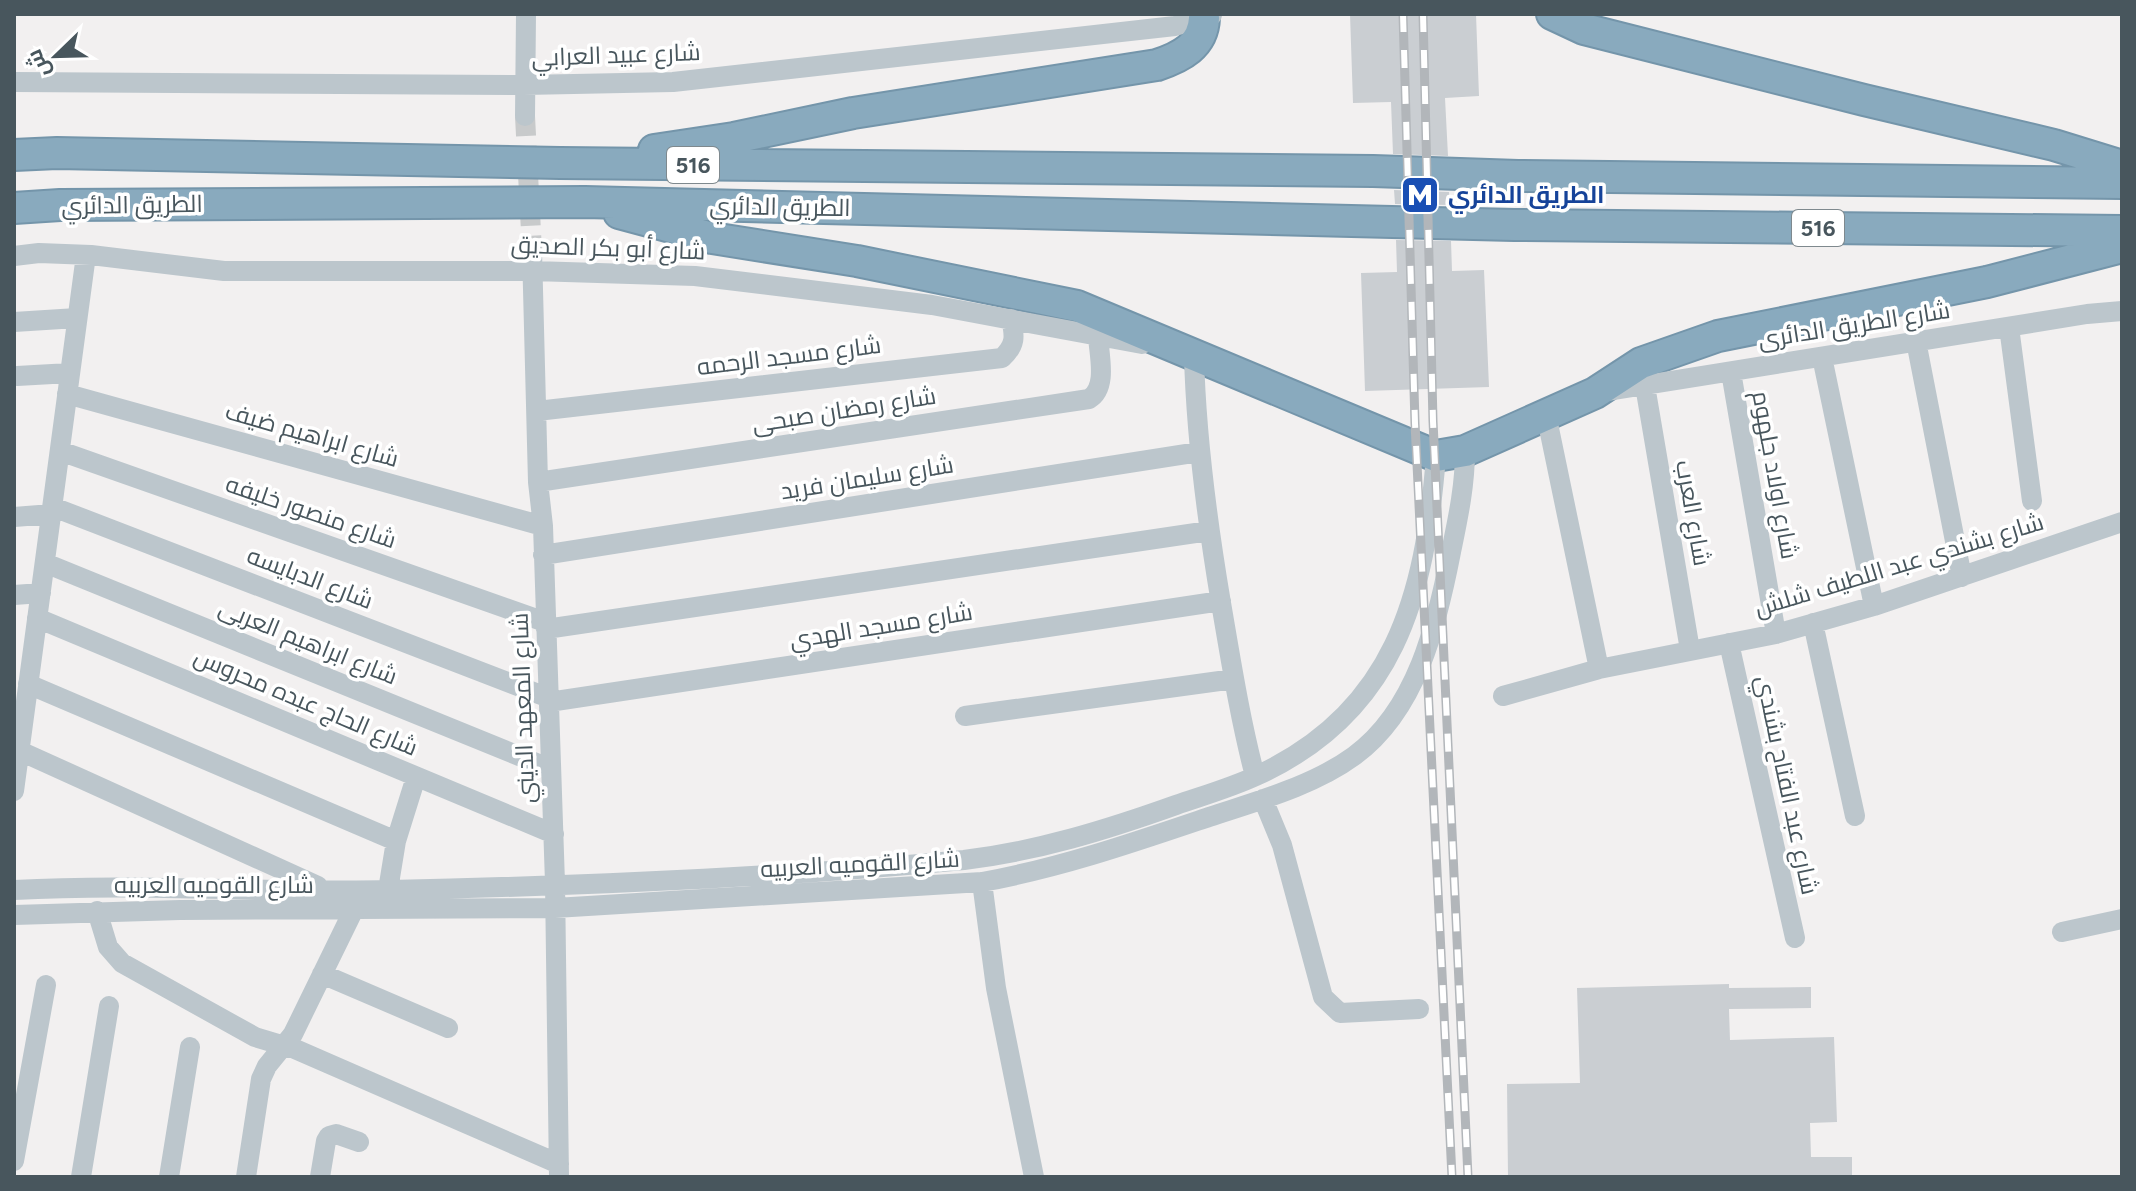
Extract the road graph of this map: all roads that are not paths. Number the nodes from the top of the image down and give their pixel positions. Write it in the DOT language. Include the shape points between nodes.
graph roads {
  1 [pos="526,14"];
  2 [pos="1552,14"];
  3 [pos="1210,16"];
  4 [pos="14,82"];
  5 [pos="524,85"];
  6 [pos="525,116"];
  7 [pos="14,155"];
  8 [pos="560,163"];
  9 [pos="2122,166"];
  10 [pos="2122,183"];
  11 [pos="585,202"];
  12 [pos="14,208"];
  13 [pos="2122,231"];
  14 [pos="2122,247"];
  15 [pos="86,255"];
  16 [pos="14,256"];
  17 [pos="532,261"];
  18 [pos="2122,311"];
  19 [pos="77,318"];
  20 [pos="1011,319"];
  21 [pos="14,322"];
  22 [pos="2009,327"];
  23 [pos="1098,336"];
  24 [pos="1916,341"];
  25 [pos="1194,355"];
  26 [pos="1822,357"];
  27 [pos="1731,372"];
  28 [pos="1643,374"];
  29 [pos="17,376"];
  30 [pos="69,384"];
  31 [pos="537,411"];
  32 [pos="1546,414"];
  33 [pos="60,451"];
  34 [pos="1199,452"];
  35 [pos="1450,453"];
  36 [pos="538,482"];
  37 [pos="2032,501"];
  38 [pos="52,511"];
  39 [pos="14,517"];
  40 [pos="2122,522"];
  41 [pos="543,526"];
  42 [pos="1209,531"];
  43 [pos="543,555"];
  44 [pos="45,563"];
  45 [pos="1962,577"];
  46 [pos="41,593"];
  47 [pos="14,595"];
  48 [pos="1221,601"];
  49 [pos="1874,606"];
  50 [pos="37,618"];
  51 [pos="1813,623"];
  52 [pos="546,626"];
  53 [pos="1776,634"];
  54 [pos="1729,643"];
  55 [pos="1690,650"];
  56 [pos="1599,669"];
  57 [pos="1234,679"];
  58 [pos="28,684"];
  59 [pos="1503,696"];
  60 [pos="549,700"];
  61 [pos="965,716"];
  62 [pos="18,744"];
  63 [pos="551,769"];
  64 [pos="1255,776"];
  65 [pos="416,777"];
  66 [pos="14,791"];
  67 [pos="1263,799"];
  68 [pos="1855,816"];
  69 [pos="554,834"];
  70 [pos="396,841"];
  71 [pos="982,882"];
  72 [pos="555,883"];
  73 [pos="14,890"];
  74 [pos="327,890"];
  75 [pos="363,890"];
  76 [pos="388,890"];
  77 [pos="555,908"];
  78 [pos="97,911"];
  79 [pos="353,911"];
  80 [pos="14,915"];
  81 [pos="2122,919"];
  82 [pos="2062,932"];
  83 [pos="1795,938"];
  84 [pos="322,974"];
  85 [pos="46,985"];
  86 [pos="109,1006"];
  87 [pos="1419,1009"];
  88 [pos="448,1028"];
  89 [pos="285,1045"];
  90 [pos="190,1047"];
  91 [pos="359,1142"];
  92 [pos="14,1161"];
  93 [pos="559,1170"];
  94 [pos="81,1177"];
  95 [pos="169,1177"];
  96 [pos="246,1177"];
  97 [pos="320,1177"];
  98 [pos="1034,1177"];
  1 -- 5 [label="street"];
  2 -- 9 [label="highway" via="1584,29"];
  3 -- 5 [label="street, شارع عبيد العرابي" via="1175,26 673,82"];
  3 -- 8 [label="highway" via="1196,43 1157,65"];
  4 -- 5 [label="street, شارع عبيد العرابي"];
  5 -- 6 [label="street"];
  7 -- 8 [label="highway, الطريق الدائري / 516"];
  8 -- 10 [label="highway, الطريق الدائري / 516"];
  11 -- 12 [label="highway, الطريق الدائري / 516"];
  11 -- 13 [label="highway, الطريق الدائري / 516" via="1514,225"];
  11 -- 25 [label="highway" via="712,238 1077,306"];
  14 -- 28 [label="highway" via="1987,282 1718,336"];
  15 -- 16 [label="street, شارع أبو بكر الصديق"];
  15 -- 17 [label="street, شارع أبو بكر الصديق" via="224,271"];
  15 -- 19 [label="street"];
  17 -- 20 [label="street, شارع أبو بكر الصديق" via="695,276"];
  17 -- 31 [label="street, شارع المعهد الديني"];
  18 -- 22 [label="street, شارع الطريق الدائرى"];
  19 -- 21 [label="street"];
  19 -- 30 [label="street"];
  20 -- 23 [label="street, شارع أبو بكر الصديق"];
  20 -- 31 [label="street, شارع مسجد الرحمه" via="1013,349 1002,358"];
  22 -- 24 [label="street, شارع الطريق الدائرى"];
  22 -- 37 [label="street"];
  23 -- 25 [label="street, شارع أبو بكر الصديق"];
  23 -- 36 [label="street, شارع رمضان صبحى" via="1101,386 1089,399"];
  24 -- 26 [label="street, شارع الطريق الدائرى"];
  24 -- 45 [label="street"];
  25 -- 34 [label="street"];
  25 -- 35 [label="highway"];
  26 -- 27 [label="street, شارع الطريق الدائرى"];
  26 -- 49 [label="street"];
  27 -- 28 [label="street, شارع الطريق الدائرى"];
  27 -- 53 [label="street, شارع اولاد جلهوم"];
  28 -- 32 [label="highway"];
  28 -- 55 [label="street, شارع العرب"];
  29 -- 30 [label="street, شارع ابراهيم ضيف"];
  30 -- 33 [label="street"];
  30 -- 41 [label="street, شارع ابراهيم ضيف"];
  31 -- 36 [label="street, شارع المعهد الديني"];
  32 -- 35 [label="highway"];
  32 -- 56 [label="street"];
  33 -- 38 [label="street"];
  33 -- 52 [label="street, شارع منصور خليفه"];
  34 -- 42 [label="street"];
  34 -- 43 [label="street, شارع سليمان فريد"];
  35 -- 64 [label="street, شارع القوميه العربيه" via="1415,593 1385,665 1336,724"];
  35 -- 67 [label="street, شارع القوميه العربيه" via="1465,484 1441,604 1416,677 1380,731 1354,756"];
  36 -- 41 [label="street, شارع المعهد الديني"];
  38 -- 39 [label="street"];
  38 -- 44 [label="street"];
  38 -- 60 [label="street, شارع الدبايسه"];
  40 -- 45 [label="street, شارع بشندي عبد اللطيف شلش"];
  41 -- 43 [label="street, شارع المعهد الديني"];
  42 -- 48 [label="street"];
  42 -- 52 [label="street"];
  43 -- 52 [label="street, شارع المعهد الديني"];
  44 -- 46 [label="street"];
  44 -- 63 [label="street, شارع ابراهيم العربى"];
  45 -- 49 [label="street, شارع بشندي عبد اللطيف شلش"];
  46 -- 47 [label="street"];
  46 -- 50 [label="street"];
  48 -- 57 [label="street"];
  48 -- 60 [label="street, شارع مسجد الهدي"];
  49 -- 51 [label="street, شارع بشندي عبد اللطيف شلش"];
  50 -- 58 [label="street"];
  50 -- 65 [label="street, شارع الحاج عبده محروس"];
  51 -- 53 [label="street, شارع بشندي عبد اللطيف شلش"];
  51 -- 68 [label="street"];
  52 -- 60 [label="street, شارع المعهد الديني"];
  53 -- 54 [label="street, شارع بشندي عبد اللطيف شلش"];
  54 -- 55 [label="street, شارع بشندي عبد اللطيف شلش"];
  54 -- 83 [label="street, شارع عبد الفتاح بشندي"];
  55 -- 56 [label="street, شارع بشندي عبد اللطيف شلش"];
  56 -- 59 [label="street, شارع بشندي عبد اللطيف شلش"];
  57 -- 61 [label="street"];
  57 -- 64 [label="street"];
  58 -- 62 [label="street"];
  58 -- 70 [label="street"];
  60 -- 63 [label="street, شارع المعهد الديني"];
  62 -- 66 [label="street"];
  62 -- 74 [label="street"];
  63 -- 69 [label="street, شارع المعهد الديني"];
  64 -- 72 [label="street, شارع القوميه العربيه" via="1097,832 1000,856 891,867"];
  65 -- 69 [label="street, شارع الحاج عبده محروس"];
  65 -- 70 [label="street"];
  67 -- 71 [label="street, شارع القوميه العربيه" via="1043,869"];
  67 -- 87 [label="street" via="1282,845 1323,997 1340,1013"];
  69 -- 72 [label="street, شارع المعهد الديني"];
  70 -- 76 [label="street"];
  71 -- 77 [label="street, شارع القوميه العربيه"];
  71 -- 98 [label="street" via="996,988"];
  72 -- 76 [label="street, شارع القوميه العربيه"];
  72 -- 77 [label="street, شارع المعهد الديني"];
  73 -- 74 [label="street, شارع القوميه العربيه"];
  74 -- 75 [label="street, شارع القوميه العربيه"];
  75 -- 76 [label="street, شارع القوميه العربيه"];
  75 -- 79 [label="street"];
  77 -- 79 [label="street, شارع القوميه العربيه"];
  77 -- 93 [label="street, شارع المعهد الديني"];
  78 -- 79 [label="street, شارع القوميه العربيه"];
  78 -- 80 [label="street, شارع القوميه العربيه"];
  78 -- 89 [label="street, شارع المعهد الديني" via="108,947 122,963 255,1037"];
  79 -- 84 [label="street"];
  81 -- 82 [label="street"];
  84 -- 88 [label="street"];
  84 -- 89 [label="street"];
  85 -- 92 [label="street"];
  86 -- 94 [label="street"];
  89 -- 93 [label="street, شارع المعهد الديني"];
  89 -- 96 [label="street" via="261,1079"];
  90 -- 95 [label="street"];
  91 -- 97 [label="street" via="329,1136"];
}
